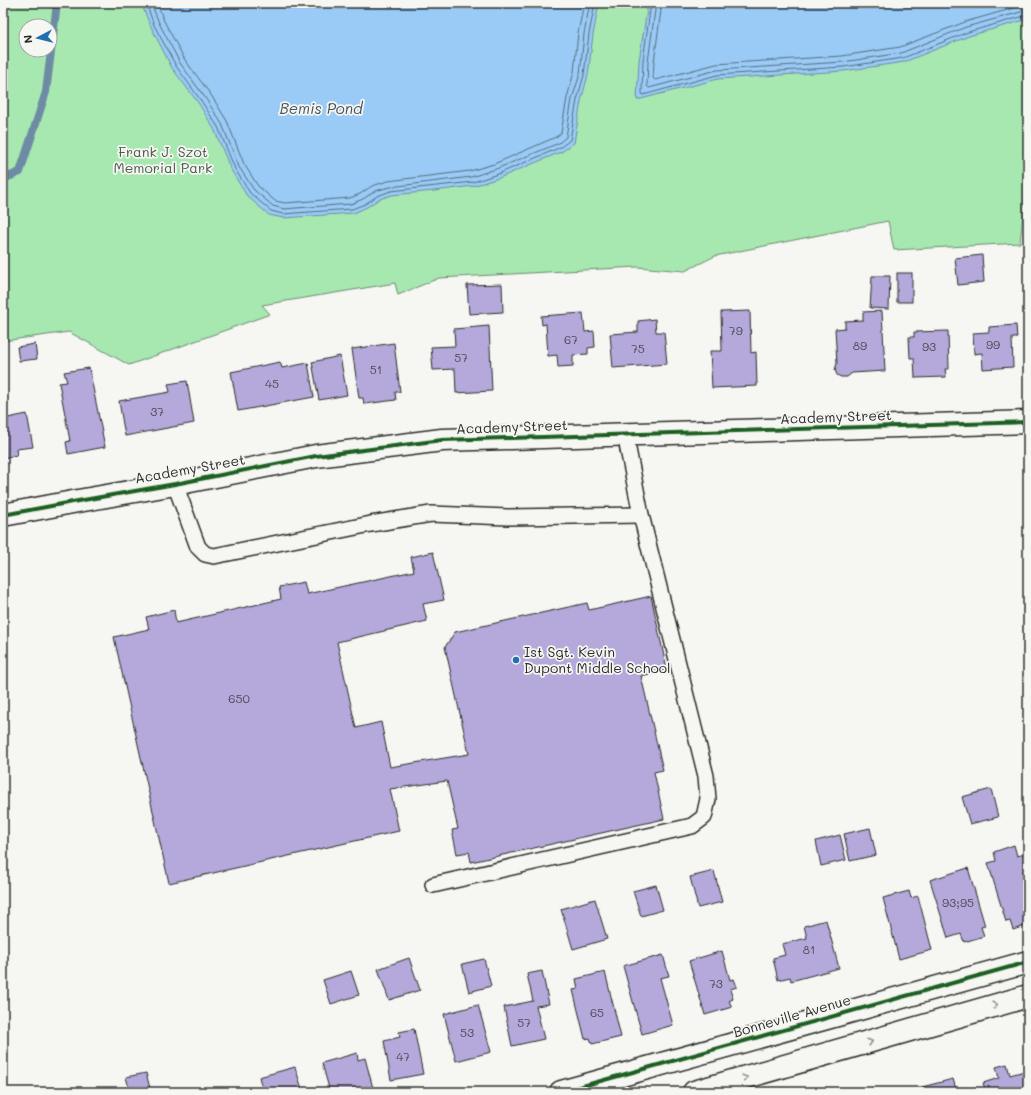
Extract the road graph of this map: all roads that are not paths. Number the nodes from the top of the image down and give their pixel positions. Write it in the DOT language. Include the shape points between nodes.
graph roads {
  1 [pos="1028,422"];
  2 [pos="626,434"];
  3 [pos="175,484"];
  4 [pos="3,515"];
  5 [pos="641,515"];
  6 [pos="433,885"];
  7 [pos="1028,962"];
  8 [pos="1028,996"];
  9 [pos="561,1092"];
  10 [pos="694,1092"];
  1 -- 2 [label="street, Academy Street"];
  2 -- 3 [label="street, Academy Street" via="442,440 316,456"];
  2 -- 5 [label="lane"];
  3 -- 4 [label="street, Academy Street"];
  3 -- 5 [label="lane" via="198,547 205,554 214,556 430,514 508,517"];
  5 -- 6 [label="lane" via="706,776 708,799 704,817 692,826"];
  7 -- 9 [label="street, Bonneville Avenue"];
  10 -- 8 [label="street, one-way"];
}
